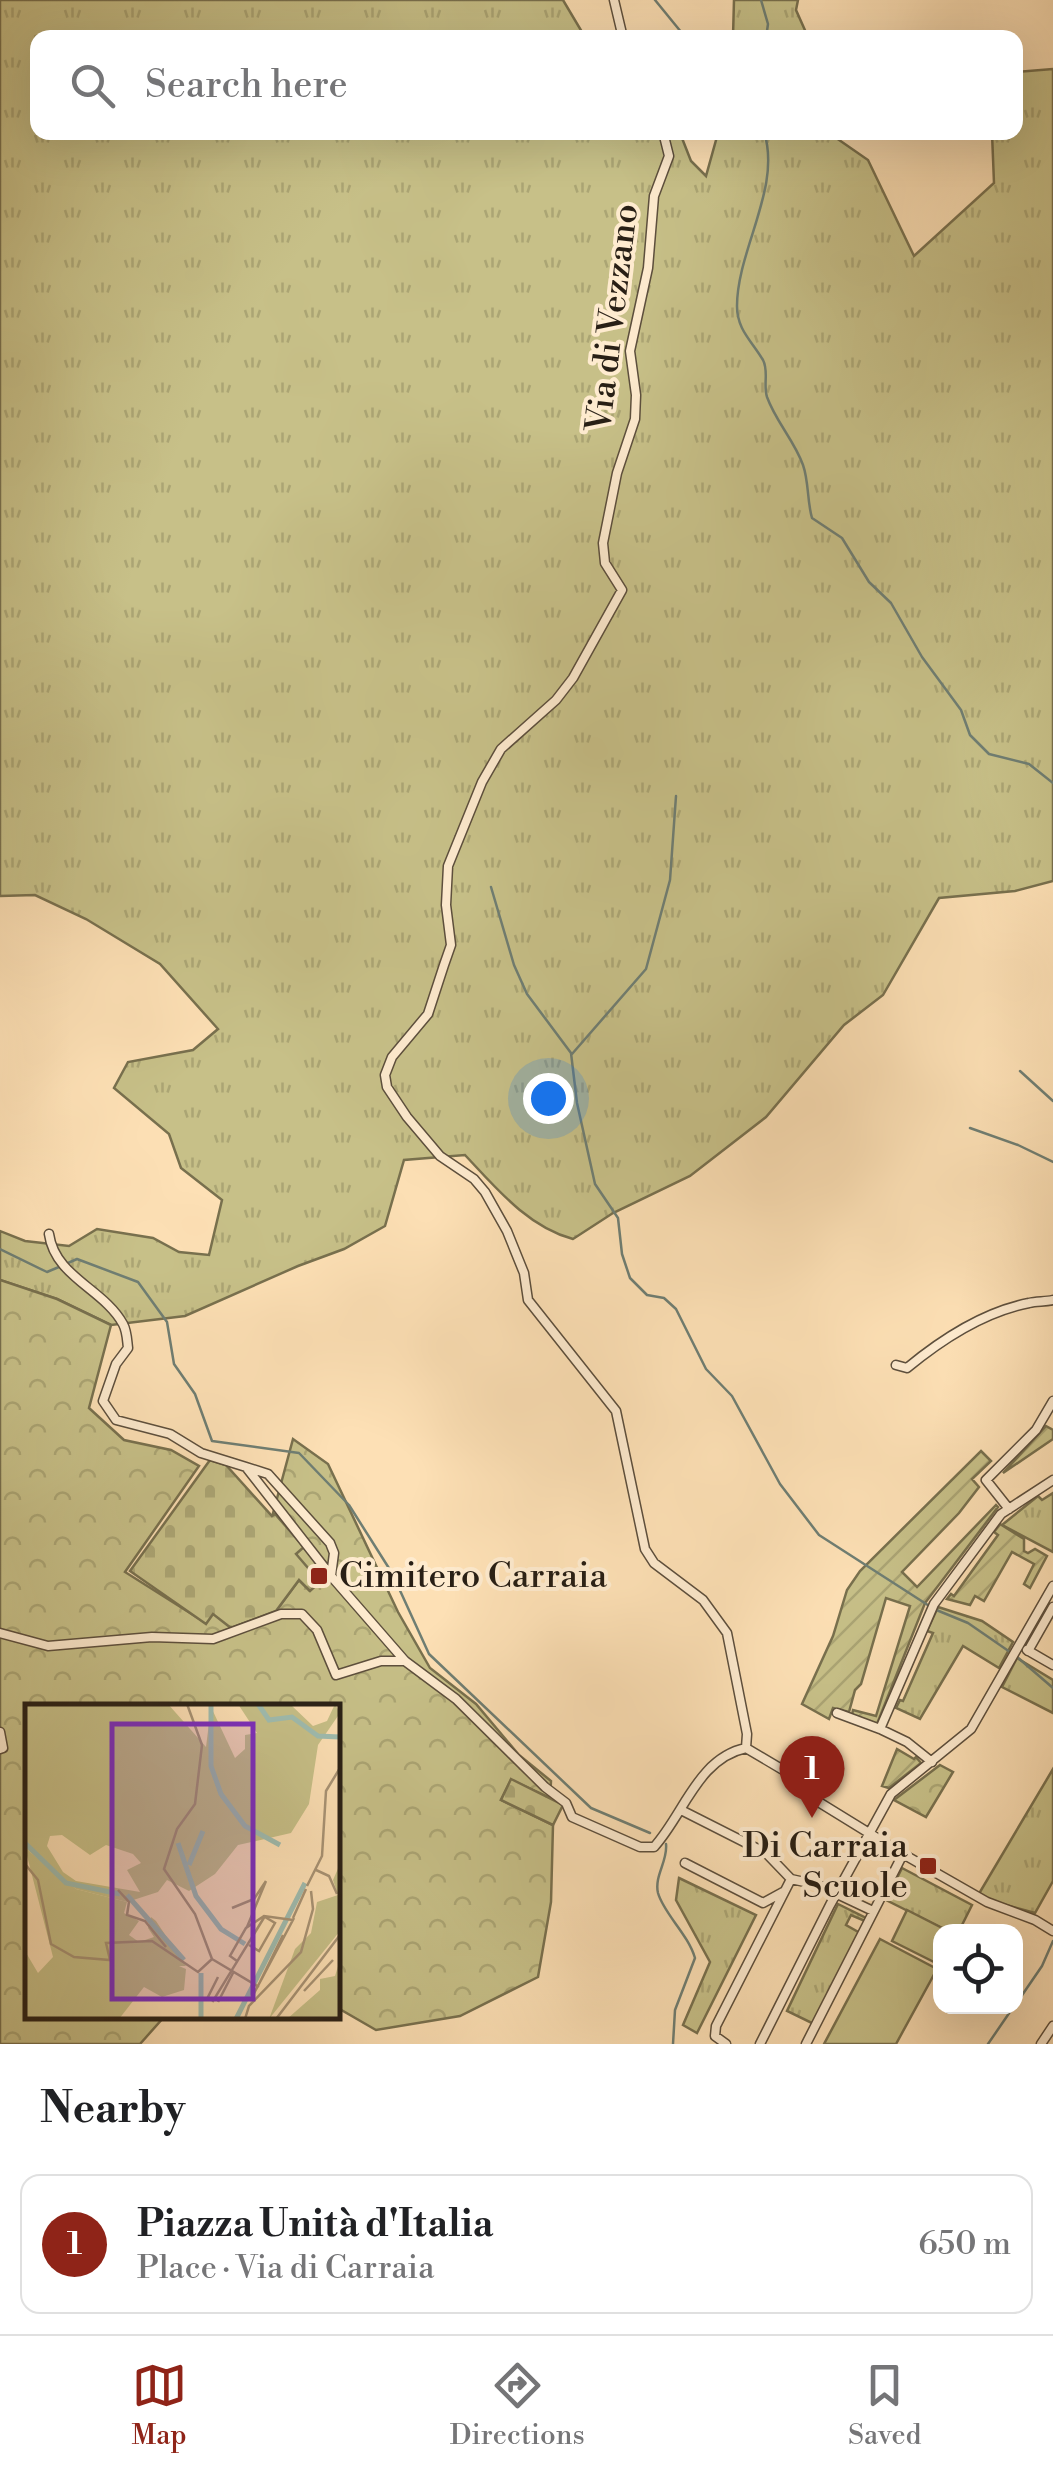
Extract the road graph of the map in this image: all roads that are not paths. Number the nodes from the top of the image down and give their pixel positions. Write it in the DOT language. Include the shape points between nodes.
graph roads {
  1 [pos="614,0"];
  2 [pos="622,30"];
  3 [pos="665,140"];
  4 [pos="49,1234"];
  5 [pos="1053,1300"];
  6 [pos="896,1365"];
  7 [pos="1053,1400"];
  8 [pos="246,1467"];
  9 [pos="1053,1480"];
  10 [pos="1009,1509"];
  11 [pos="307,1518"];
  12 [pos="293,1530"];
  13 [pos="331,1576"];
  14 [pos="1053,1586"];
  15 [pos="1053,1607"];
  16 [pos="0,1633"];
  17 [pos="1021,1649"];
  18 [pos="405,1661"];
  19 [pos="1053,1665"];
  20 [pos="836,1713"];
  21 [pos="880,1729"];
  22 [pos="0,1732"];
  23 [pos="746,1748"];
  24 [pos="0,1750"];
  25 [pos="932,1762"];
  26 [pos="680,1810"];
  27 [pos="869,1833"];
  28 [pos="903,1854"];
  29 [pos="685,1863"];
  30 [pos="791,1880"];
  31 [pos="784,1892"];
  32 [pos="837,1892"];
  33 [pos="764,1902"];
  34 [pos="873,1911"];
  35 [pos="771,1915"];
  36 [pos="1053,1931"];
  37 [pos="1053,2026"];
  38 [pos="726,2044"];
  39 [pos="760,2044"];
  40 [pos="806,2044"];
  41 [pos="1041,2044"];
  1 -- 2 [label="street"];
  3 -- 23 [label="street, Via di Vezzano" via="669,156 654,196 648,268 630,352 635,419 603,543 605,563 622,590 573,678 500,749 482,782 448,866 450,945 444,966 428,1014 392,1056 385,1075 387,1087 440,1156 486,1192 508,1231 528,1300 616,1411 649,1557 702,1600 727,1633"];
  4 -- 8 [label="street" via="71,1274 124,1326 128,1348 102,1400 116,1420 170,1434 201,1453"];
  5 -- 6 [label="street" via="986,1318 951,1334 907,1368"];
  7 -- 10 [label="street" via="1036,1430 986,1480"];
  8 -- 11 [label="street" via="268,1474"];
  8 -- 12 [label="street"];
  9 -- 10 [label="street"];
  10 -- 21 [label="street" via="934,1604"];
  11 -- 12 [label="street"];
  11 -- 13 [label="street" via="330,1543"];
  12 -- 13 [label="street"];
  13 -- 18 [label="street"];
  14 -- 17 [label="street"];
  15 -- 17 [label="street"];
  16 -- 18 [label="street" via="48,1646 213,1639 282,1614 302,1614 318,1630 336,1675"];
  17 -- 19 [label="street"];
  17 -- 25 [label="street" via="972,1729"];
  18 -- 26 [label="street" via="456,1699 572,1816 646,1848 658,1844"];
  20 -- 21 [label="street"];
  21 -- 25 [label="street"];
  22 -- 24 [label="street"];
  23 -- 26 [label="street" via="729,1752 706,1771"];
  23 -- 27 [label="street"];
  25 -- 27 [label="street" via="891,1794"];
  26 -- 30 [label="street" via="766,1853"];
  27 -- 28 [label="street"];
  27 -- 32 [label="street"];
  28 -- 34 [label="street"];
  28 -- 36 [label="street"];
  29 -- 33 [label="street"];
  30 -- 31 [label="street"];
  30 -- 32 [label="street"];
  31 -- 33 [label="street"];
  31 -- 35 [label="street"];
  32 -- 34 [label="street"];
  32 -- 39 [label="street"];
  33 -- 35 [label="street"];
  34 -- 40 [label="street"];
  35 -- 38 [label="street" via="716,2026 715,2036"];
  37 -- 41 [label="street"];
}
